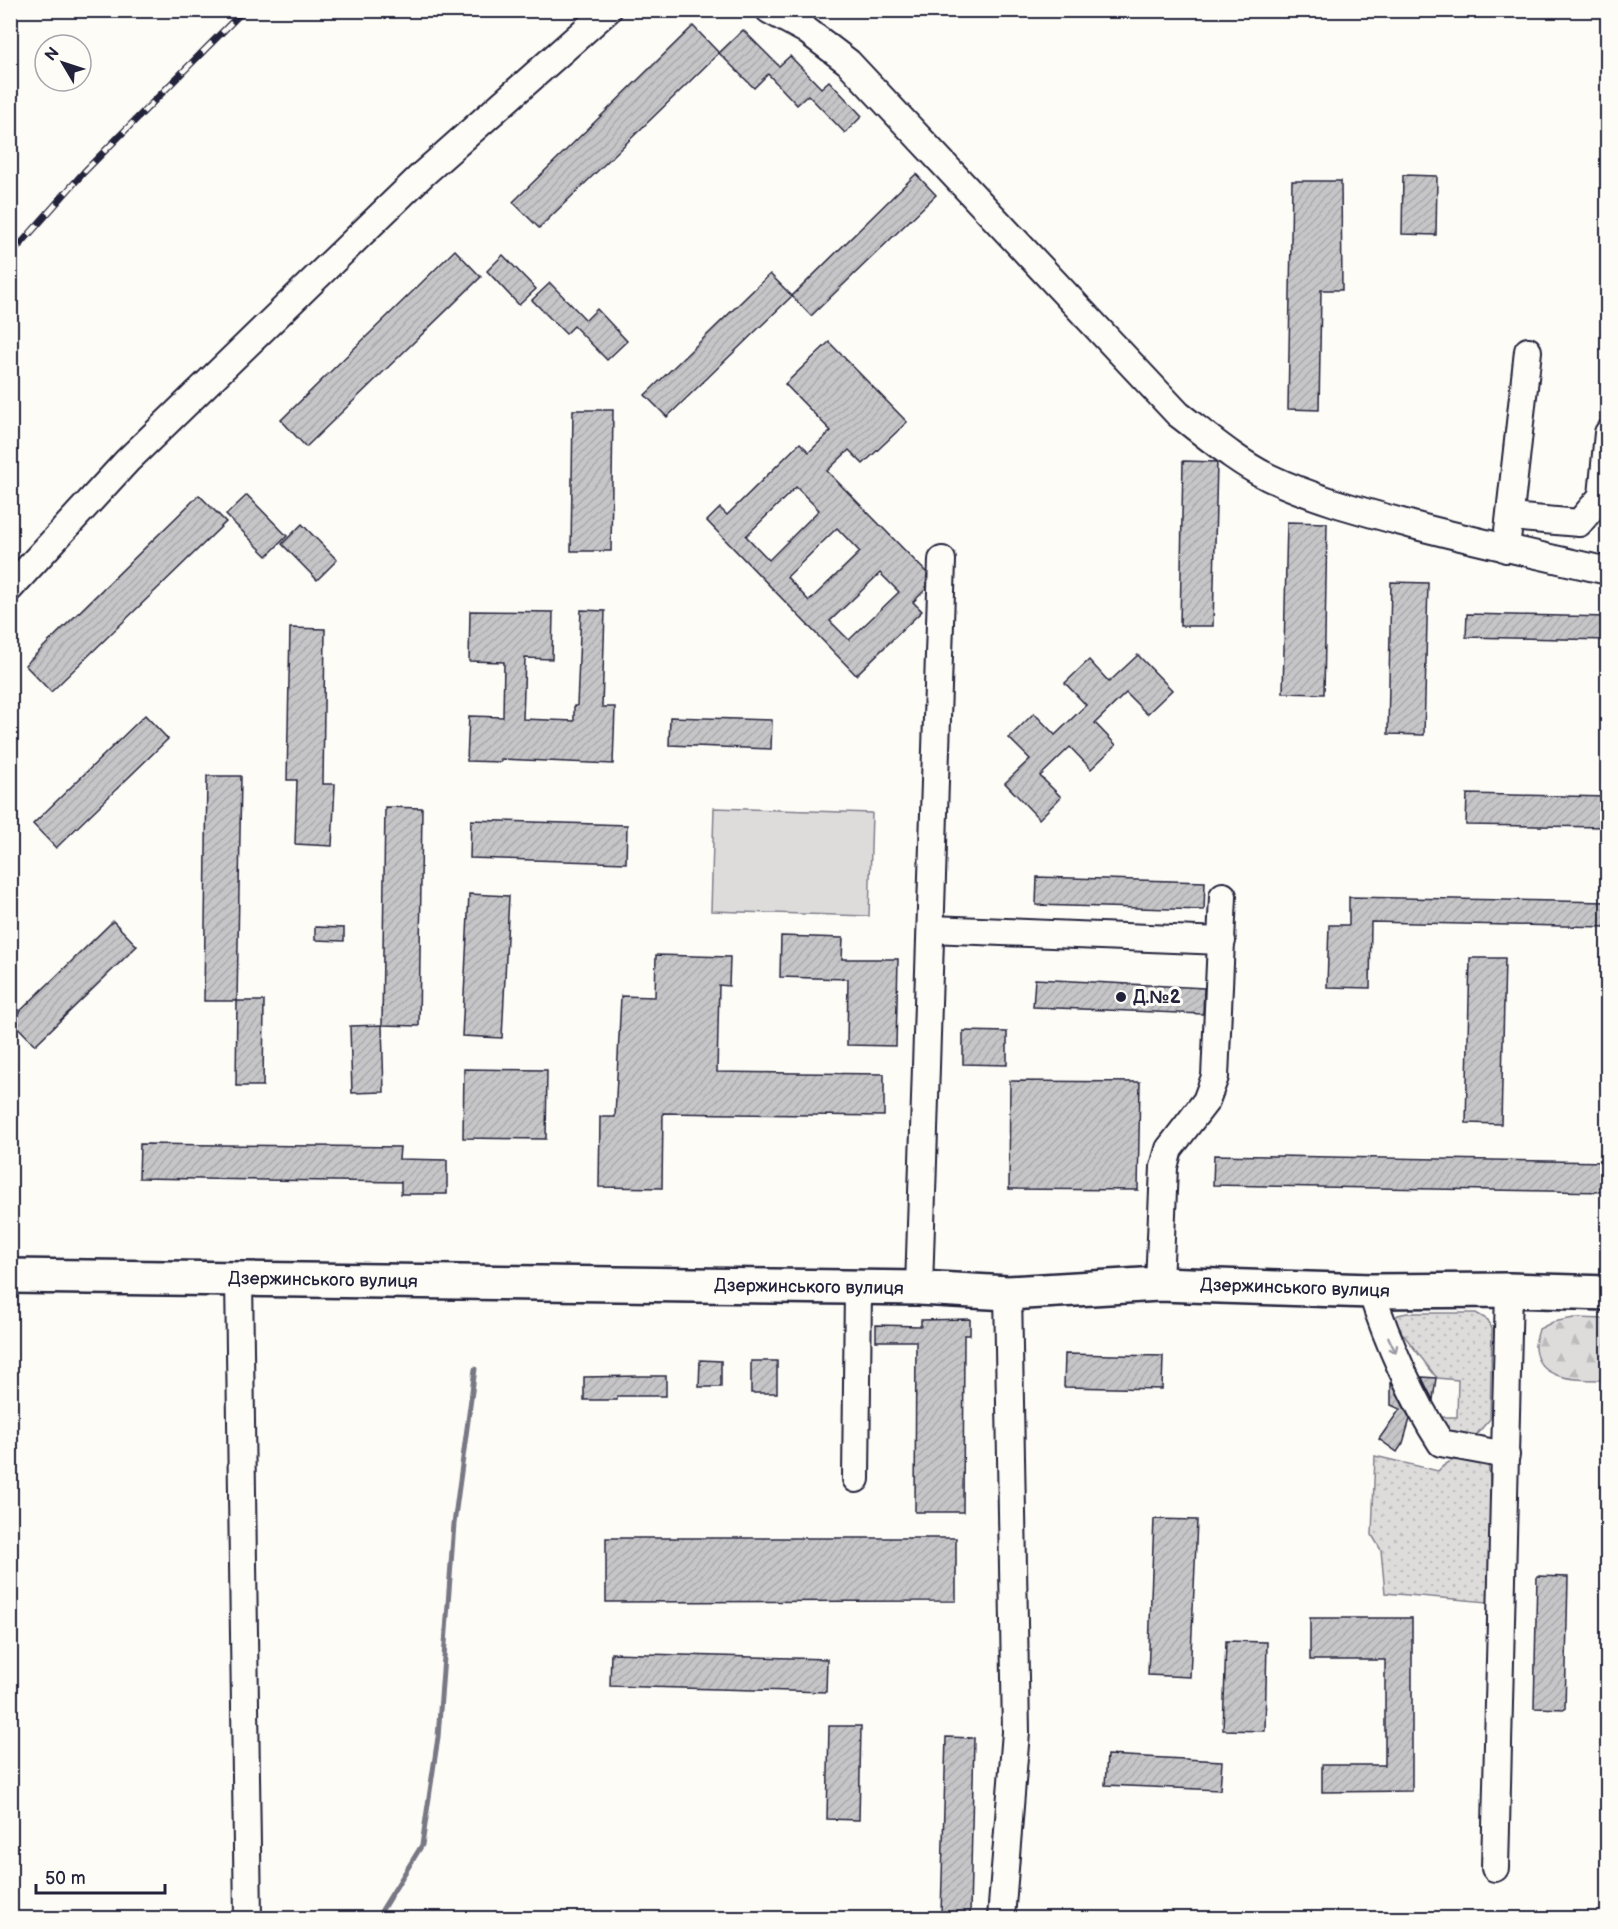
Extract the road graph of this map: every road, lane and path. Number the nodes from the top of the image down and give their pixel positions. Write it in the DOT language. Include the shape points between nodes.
graph roads {
  1 [pos="608,10"];
  2 [pos="769,10"];
  3 [pos="1528,351"];
  4 [pos="1608,433"];
  5 [pos="1510,517"];
  6 [pos="1506,549"];
  7 [pos="942,560"];
  8 [pos="1608,571"];
  9 [pos="10,588"];
  10 [pos="1223,896"];
  11 [pos="931,929"];
  12 [pos="1222,941"];
  13 [pos="10,1276"];
  14 [pos="238,1279"];
  15 [pos="1159,1284"];
  16 [pos="858,1288"];
  17 [pos="919,1288"];
  18 [pos="1509,1290"];
  19 [pos="1371,1291"];
  20 [pos="1008,1293"];
  21 [pos="1608,1293"];
  22 [pos="1506,1455"];
  23 [pos="856,1479"];
  24 [pos="1495,1868"];
  25 [pos="248,1918"];
  26 [pos="1001,1918"];
  1 -- 9 [label="street" via="363,231 127,461"];
  2 -- 6 [label="street" via="806,30 848,62 1179,414 1226,451 1266,476 1306,494"];
  3 -- 5 [label="street"];
  4 -- 5 [label="street" via="1602,496 1579,523"];
  5 -- 6 [label="street"];
  6 -- 8 [label="street"];
  7 -- 11 [label="street"];
  10 -- 12 [label="street"];
  11 -- 12 [label="street"];
  11 -- 17 [label="street"];
  12 -- 15 [label="street" via="1215,1077 1206,1101 1169,1149 1164,1167"];
  13 -- 14 [label="main road, Дзержинського вулиця"];
  14 -- 16 [label="main road, Дзержинського вулиця"];
  14 -- 25 [label="street"];
  15 -- 19 [label="main road, Дзержинського вулиця"];
  15 -- 20 [label="main road, Дзержинського вулиця"];
  16 -- 17 [label="main road, Дзержинського вулиця"];
  16 -- 23 [label="street"];
  17 -- 20 [label="main road, Дзержинського вулиця"];
  18 -- 19 [label="main road, Дзержинського вулиця"];
  18 -- 21 [label="main road, Дзержинського вулиця"];
  18 -- 22 [label="street"];
  19 -- 22 [label="street, one-way" via="1381,1323 1426,1421 1441,1443"];
  20 -- 26 [label="street" via="1016,1732"];
  22 -- 24 [label="street"];
}
